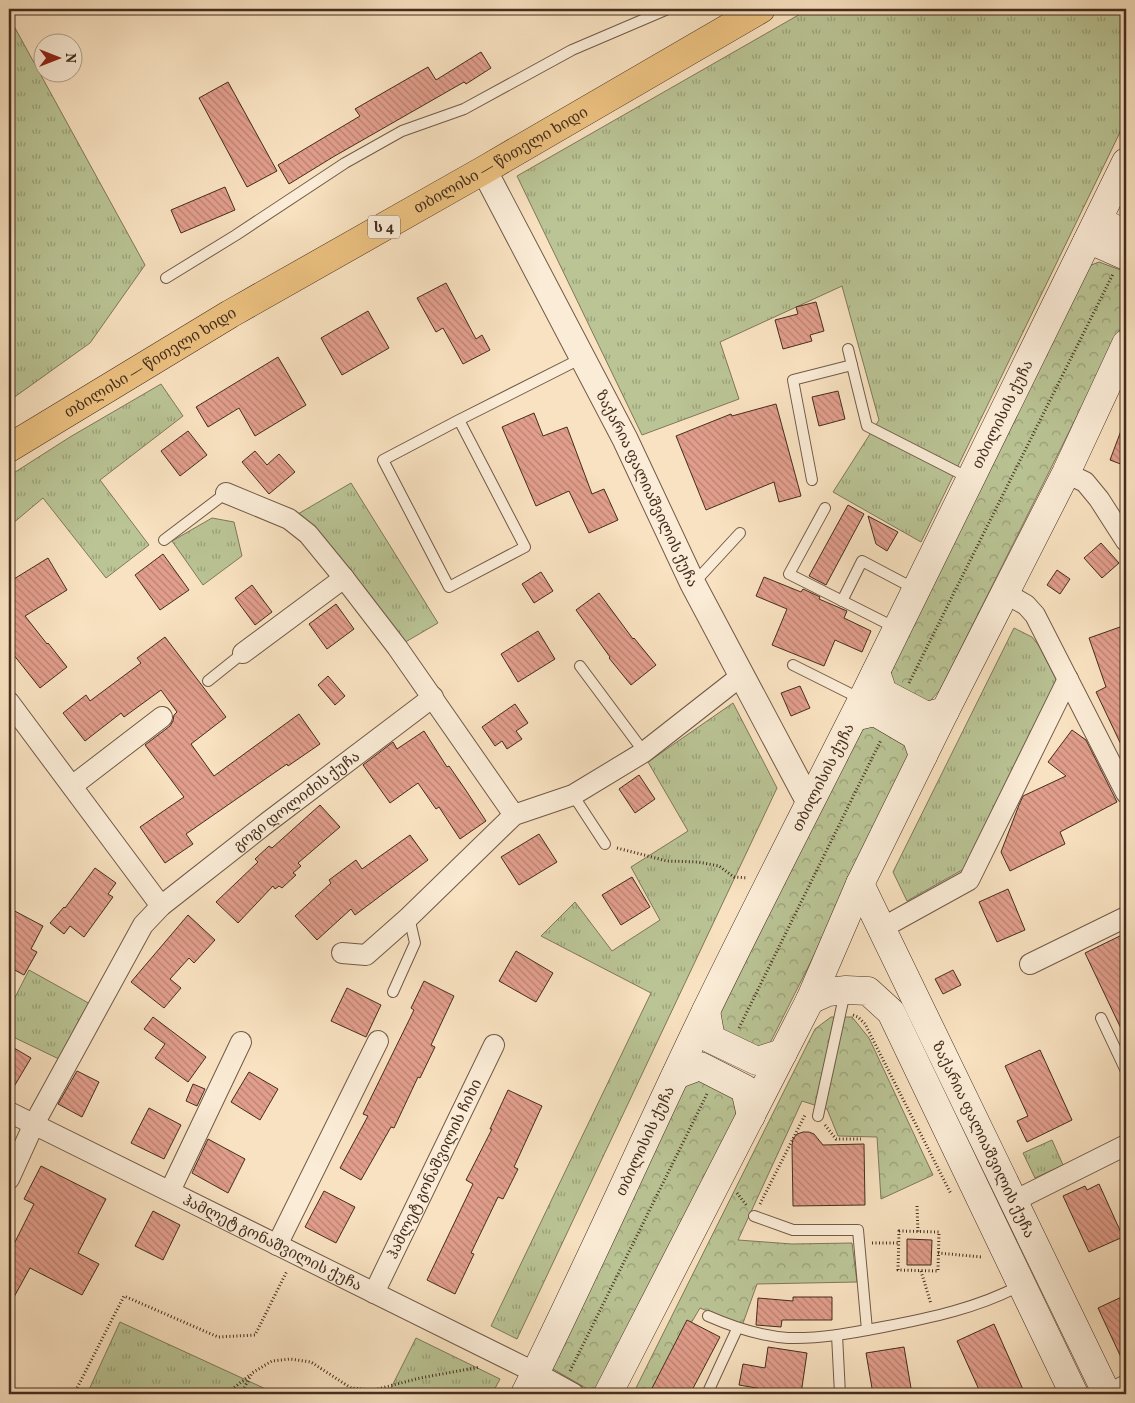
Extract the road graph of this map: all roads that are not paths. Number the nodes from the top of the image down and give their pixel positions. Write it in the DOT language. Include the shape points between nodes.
graph roads {
  1 [pos="668,9"];
  2 [pos="749,12"];
  3 [pos="1126,162"];
  4 [pos="484,170"];
  5 [pos="1100,218"];
  6 [pos="1087,242"];
  7 [pos="1125,248"];
  8 [pos="166,278"];
  9 [pos="1126,344"];
  10 [pos="848,349"];
  11 [pos="582,358"];
  12 [pos="852,365"];
  13 [pos="459,420"];
  14 [pos="9,448"];
  15 [pos="1066,472"];
  16 [pos="970,479"];
  17 [pos="812,480"];
  18 [pos="226,493"];
  19 [pos="825,508"];
  20 [pos="740,533"];
  21 [pos="164,540"];
  22 [pos="1126,541"];
  23 [pos="344,578"];
  24 [pos="693,584"];
  25 [pos="916,590"];
  26 [pos="1005,593"];
  27 [pos="842,601"];
  28 [pos="897,629"];
  29 [pos="243,653"];
  30 [pos="793,665"];
  31 [pos="580,666"];
  32 [pos="876,672"];
  33 [pos="741,676"];
  34 [pos="1068,679"];
  35 [pos="208,681"];
  36 [pos="433,697"];
  37 [pos="9,702"];
  38 [pos="858,708"];
  39 [pos="945,711"];
  40 [pos="895,712"];
  41 [pos="162,716"];
  42 [pos="644,752"];
  43 [pos="923,756"];
  44 [pos="72,786"];
  45 [pos="1126,793"];
  46 [pos="573,795"];
  47 [pos="810,804"];
  48 [pos="514,815"];
  49 [pos="605,844"];
  50 [pos="860,884"];
  51 [pos="161,906"];
  52 [pos="409,917"];
  53 [pos="1126,917"];
  54 [pos="882,928"];
  55 [pos="342,953"];
  56 [pos="1030,964"];
  57 [pos="393,992"];
  58 [pos="810,1000"];
  59 [pos="843,1000"];
  60 [pos="706,1011"];
  61 [pos="1101,1018"];
  62 [pos="378,1041"];
  63 [pos="241,1042"];
  64 [pos="494,1045"];
  65 [pos="783,1053"];
  66 [pos="1126,1071"];
  67 [pos="676,1075"];
  68 [pos="9,1112"];
  69 [pos="751,1116"];
  70 [pos="818,1116"];
  71 [pos="34,1124"];
  72 [pos="1126,1145"];
  73 [pos="9,1178"];
  74 [pos="170,1191"];
  75 [pos="1014,1201"];
  76 [pos="754,1216"];
  77 [pos="277,1245"];
  78 [pos="1022,1284"];
  79 [pos="374,1293"];
  80 [pos="708,1316"];
  81 [pos="737,1329"];
  82 [pos="867,1330"];
  83 [pos="837,1335"];
  84 [pos="524,1376"];
  85 [pos="1126,1388"];
  86 [pos="568,1391"];
  87 [pos="608,1394"];
  88 [pos="707,1394"];
  89 [pos="840,1394"];
  90 [pos="1074,1394"];
  91 [pos="1107,1394"];
  92 [pos="1114,1394"];
  1 -- 8 [label="lane" via="572,50 464,109 402,131 345,163"];
  2 -- 4 [label="highway, თბილისი — წითელი ხიდი / ს 4"];
  3 -- 5 [label="main road, თბილისის ქუჩა"];
  4 -- 11 [label="street, ზაქარია ფალიაშვილის ქუჩა"];
  4 -- 14 [label="highway, თბილისი — წითელი ხიდი / ს 4" via="230,314"];
  5 -- 6 [label="main road, თბილისის ქუჩა"];
  5 -- 7 [label="main road"];
  6 -- 7 [label="main road"];
  6 -- 16 [label="main road, თბილისის ქუჩა"];
  9 -- 15 [label="main road"];
  10 -- 12 [label="lane"];
  11 -- 13 [label="lane"];
  11 -- 24 [label="street, ზაქარია ფალიაშვილის ქუჩა" via="629,448"];
  12 -- 16 [label="lane" via="867,426"];
  12 -- 17 [label="lane" via="793,380"];
  13 -- 13 [label="lane" via="525,547 450,587 383,460"];
  15 -- 22 [label="street" via="1085,482"];
  15 -- 26 [label="main road"];
  16 -- 25 [label="main road, თბილისის ქუჩა"];
  18 -- 21 [label="lane"];
  18 -- 23 [label="street" via="290,519 308,534"];
  19 -- 27 [label="lane" via="789,574"];
  20 -- 24 [label="lane"];
  23 -- 29 [label="street"];
  23 -- 36 [label="street"];
  24 -- 33 [label="street, ზაქარია ფალიაშვილის ქუჩა"];
  25 -- 27 [label="lane" via="862,562"];
  25 -- 28 [label="main road, თბილისის ქუჩა"];
  26 -- 34 [label="street" via="1026,605 1035,615"];
  26 -- 39 [label="main road"];
  27 -- 28 [label="lane"];
  28 -- 32 [label="main road, თბილისის ქუჩა"];
  29 -- 35 [label="lane"];
  30 -- 38 [label="lane"];
  31 -- 42 [label="lane"];
  32 -- 38 [label="main road, თბილისის ქუჩა"];
  32 -- 40 [label="main road" via="883,693"];
  33 -- 42 [label="street"];
  33 -- 47 [label="street, ზაქარია ფალიაშვილის ქუჩა"];
  34 -- 45 [label="street"];
  34 -- 54 [label="street" via="969,880"];
  36 -- 48 [label="street"];
  36 -- 51 [label="street, გოგი დოლიძის ქუჩა"];
  37 -- 44 [label="street"];
  38 -- 40 [label="main road"];
  38 -- 47 [label="main road, თბილისის ქუჩა"];
  39 -- 40 [label="main road" via="927,716"];
  39 -- 43 [label="main road"];
  40 -- 43 [label="main road" via="916,736"];
  41 -- 44 [label="street"];
  42 -- 46 [label="street"];
  43 -- 50 [label="main road"];
  44 -- 51 [label="street"];
  46 -- 48 [label="street"];
  46 -- 49 [label="lane"];
  47 -- 60 [label="main road, თბილისის ქუჩა"];
  48 -- 52 [label="street"];
  50 -- 54 [label="main road, ზაქარია ფალიაშვილის ქუჩა"];
  50 -- 58 [label="main road"];
  51 -- 71 [label="street, გოგი დოლიძის ქუჩა" via="142,924"];
  52 -- 55 [label="street" via="366,955"];
  52 -- 57 [label="lane" via="415,942"];
  53 -- 56 [label="street"];
  54 -- 75 [label="main road, ზაქარია ფალიაშვილის ქუჩა"];
  58 -- 59 [label="main road, ზაქარია ფალიაშვილის ქუჩა" via="828,992"];
  58 -- 65 [label="main road"];
  59 -- 70 [label="lane"];
  59 -- 78 [label="main road, ზაქარია ფალიაშვილის ქუჩა" via="868,991 891,1012"];
  60 -- 65 [label="main road" via="711,1039 757,1061"];
  60 -- 67 [label="main road, თბილისის ქუჩა"];
  61 -- 66 [label="lane"];
  62 -- 77 [label="street"];
  63 -- 74 [label="street"];
  64 -- 79 [label="street, ჰამლეტ გონაშვილის ჩიხი"];
  65 -- 69 [label="main road"];
  67 -- 69 [label="main road" via="700,1066 745,1089"];
  67 -- 84 [label="main road, თბილისის ქუჩა"];
  68 -- 71 [label="street, ჰამლეტ გონაშვილის ქუჩა"];
  69 -- 87 [label="main road"];
  71 -- 73 [label="street, გოგი დოლიძის ქუჩა"];
  71 -- 74 [label="street, ჰამლეტ გონაშვილის ქუჩა"];
  72 -- 75 [label="street"];
  74 -- 77 [label="street, ჰამლეტ გონაშვილის ქუჩა"];
  75 -- 91 [label="main road, ზაქარია ფალიაშვილის ქუჩა"];
  76 -- 82 [label="lane" via="792,1230 858,1230"];
  77 -- 79 [label="street, ჰამლეტ გონაშვილის ქუჩა"];
  78 -- 82 [label="lane" via="1002,1295 935,1317"];
  78 -- 90 [label="main road, ზაქარია ფალიაშვილის ქუჩა"];
  79 -- 84 [label="street, ჰამლეტ გონაშვილის ქუჩა"];
  80 -- 81 [label="lane"];
  81 -- 83 [label="lane" via="788,1338"];
  81 -- 88 [label="lane"];
  82 -- 83 [label="lane"];
  83 -- 89 [label="lane"];
  84 -- 86 [label="street, ჰამლეტ გონაშვილის ქუჩა"];
  85 -- 92 [label="street"];
}
